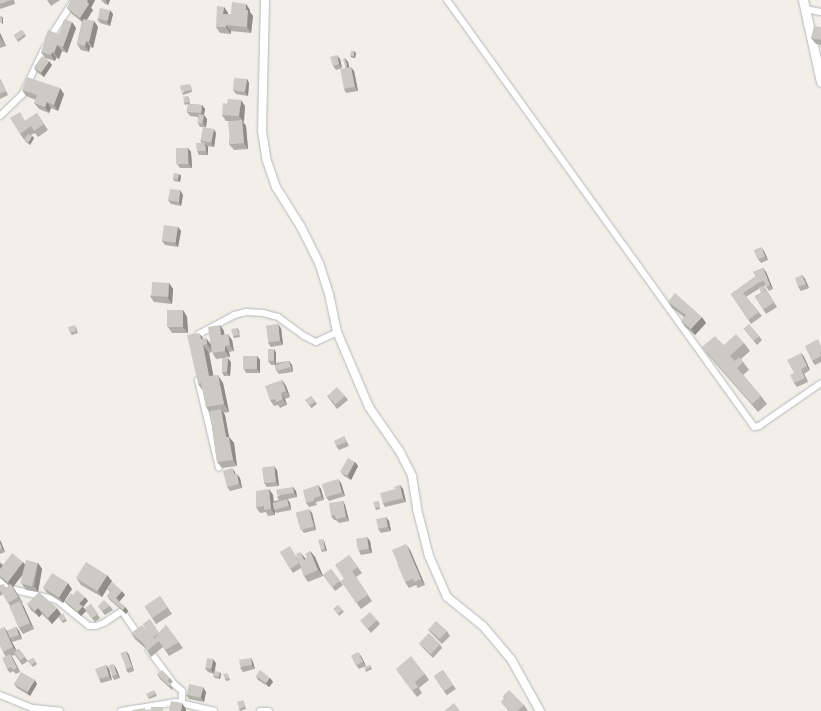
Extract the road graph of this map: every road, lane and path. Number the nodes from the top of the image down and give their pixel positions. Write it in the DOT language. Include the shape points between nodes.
graph roads {
  1 [pos="74,0"];
  2 [pos="265,0"];
  3 [pos="447,0"];
  4 [pos="804,4"];
  5 [pos="821,12"];
  6 [pos="821,82"];
  7 [pos="0,116"];
  8 [pos="337,332"];
  9 [pos="191,347"];
  10 [pos="197,375"];
  11 [pos="821,383"];
  12 [pos="219,468"];
  13 [pos="0,581"];
  14 [pos="142,640"];
  15 [pos="146,646"];
  16 [pos="0,694"];
  17 [pos="182,703"];
  18 [pos="60,711"];
  19 [pos="121,711"];
  20 [pos="214,711"];
  21 [pos="260,711"];
  22 [pos="269,711"];
  23 [pos="540,711"];
  1 -- 7 [label="street" via="54,30 22,95"];
  2 -- 8 [label="street" via="262,131 267,162 276,187 301,227 319,264"];
  3 -- 11 [label="street" via="752,424 759,426"];
  4 -- 5 [label="street"];
  4 -- 6 [label="main road"];
  8 -- 9 [label="street" via="316,342 278,317 246,312 234,315 198,334"];
  8 -- 23 [label="street" via="369,408 400,452 412,476 429,556 447,597 483,626 511,659"];
  10 -- 12 [label="street"];
  13 -- 14 [label="street" via="11,589 57,600 89,626 104,624 122,611"];
  15 -- 17 [label="street" via="182,691"];
  16 -- 18 [label="street" via="33,708"];
  17 -- 19 [label="street"];
  17 -- 20 [label="street"];
  21 -- 22 [label="street"];
}
